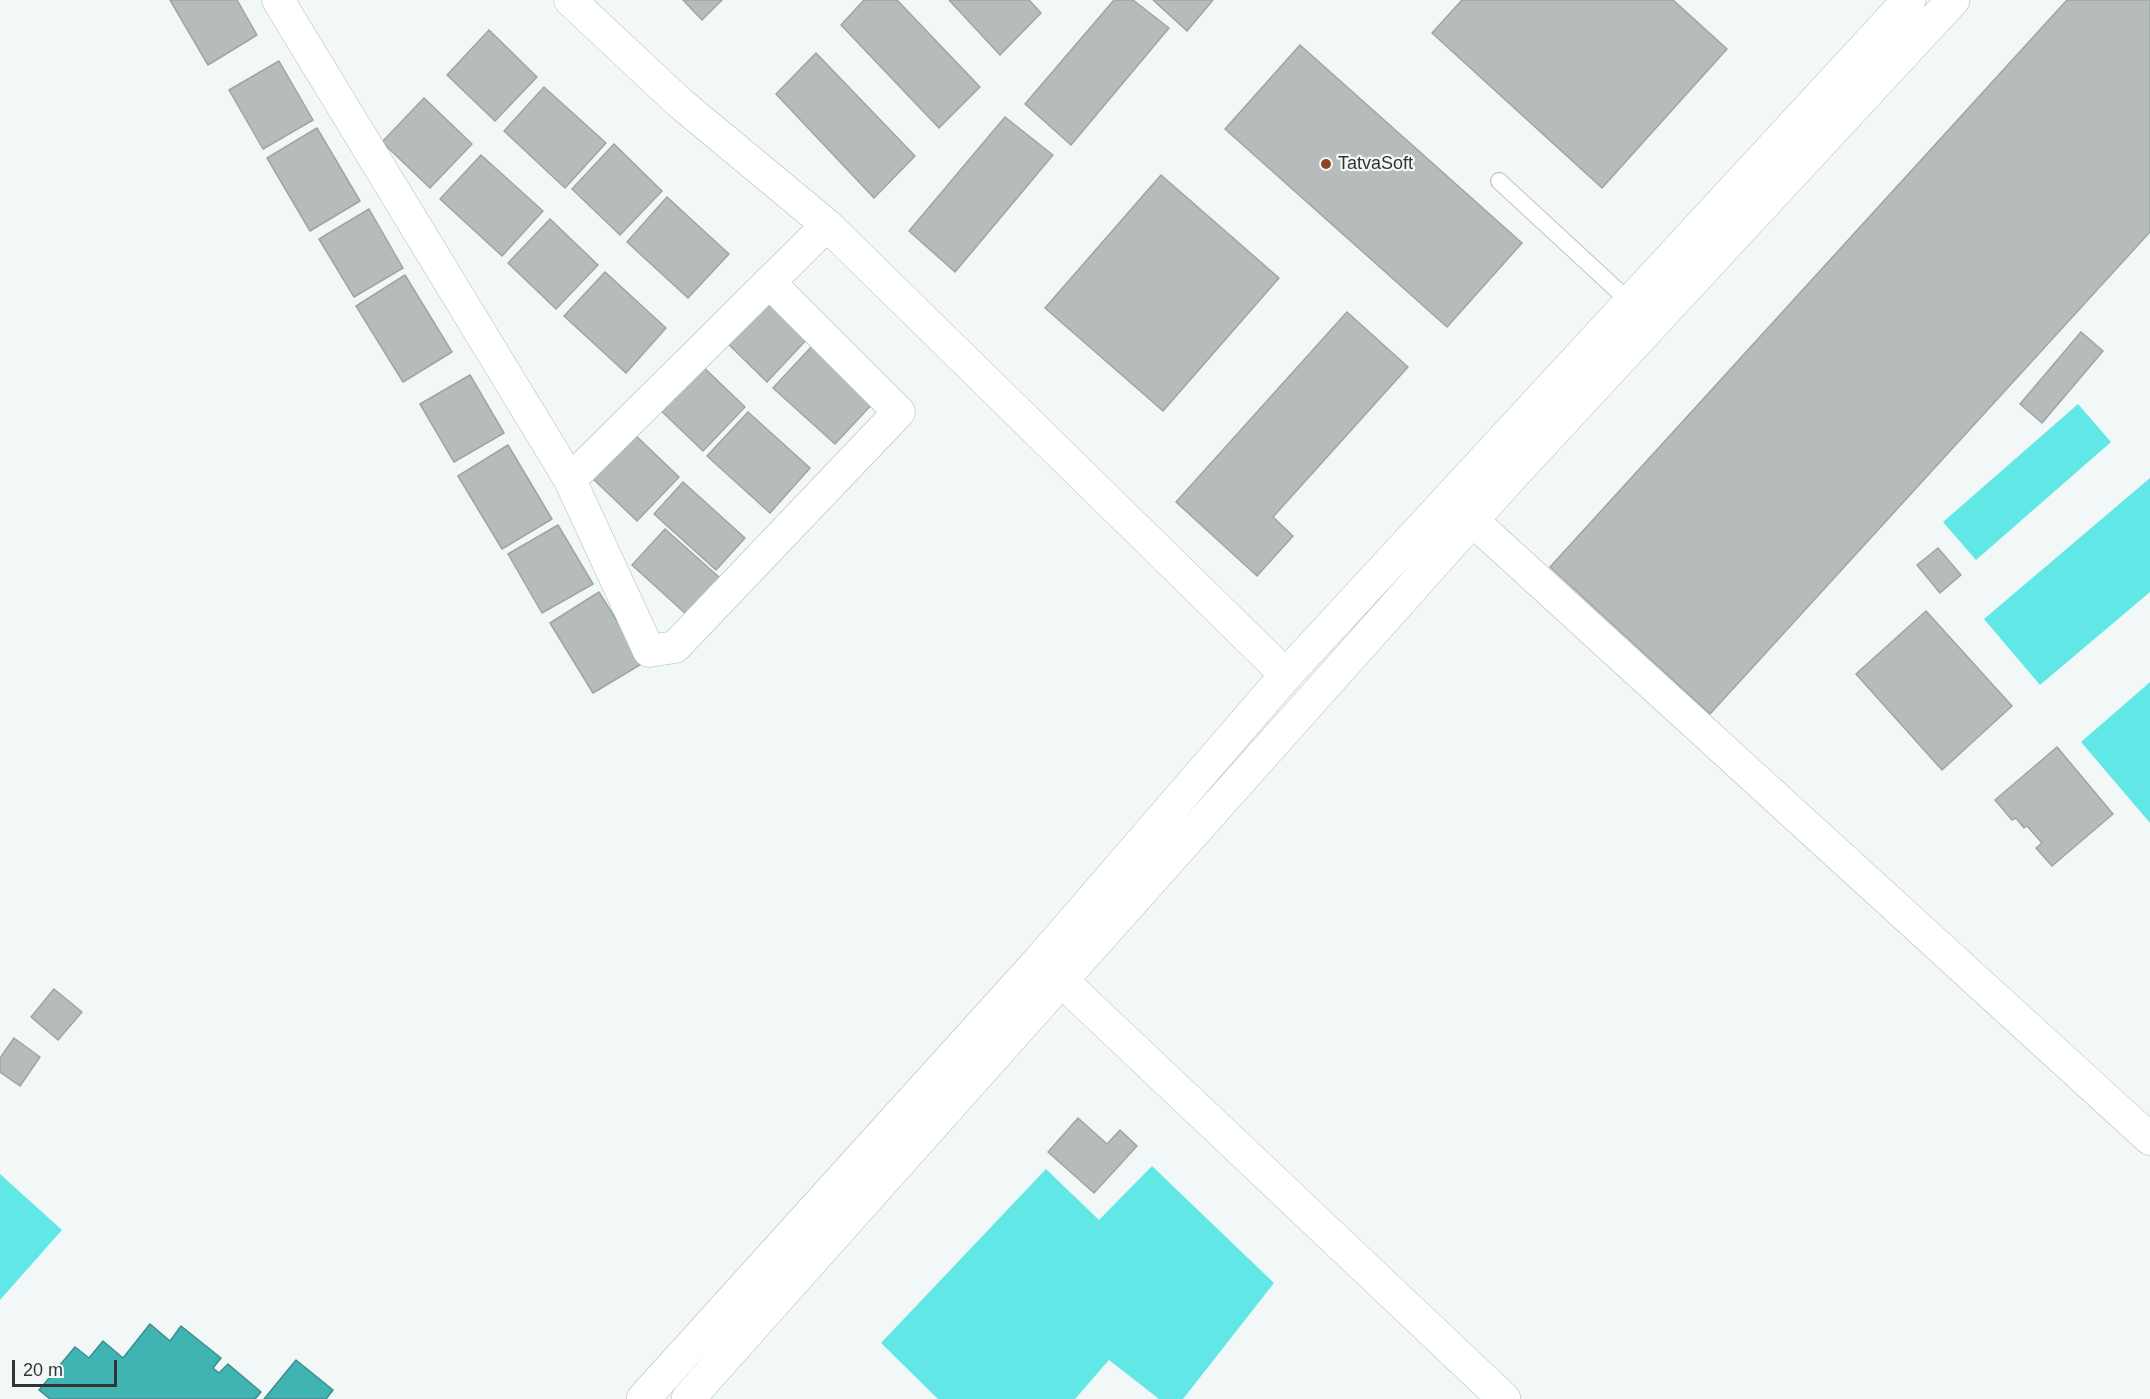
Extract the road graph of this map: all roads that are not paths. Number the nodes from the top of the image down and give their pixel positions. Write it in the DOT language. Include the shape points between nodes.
graph roads {
  1 [pos="278,0"];
  2 [pos="570,0"];
  3 [pos="1910,0"];
  4 [pos="1953,0"];
  5 [pos="1499,181"];
  6 [pos="827,225"];
  7 [pos="769,282"];
  8 [pos="1630,302"];
  9 [pos="570,480"];
  10 [pos="1472,520"];
  11 [pos="1286,675"];
  12 [pos="1051,970"];
  13 [pos="2150,1139"];
  14 [pos="643,1399"];
  15 [pos="688,1399"];
  16 [pos="1504,1399"];
  1 -- 9 [label="street"];
  2 -- 6 [label="street" via="680,103"];
  3 -- 8 [label="main road"];
  4 -- 10 [label="main road"];
  5 -- 8 [label="lane"];
  6 -- 7 [label="street"];
  6 -- 11 [label="street"];
  7 -- 9 [label="street"];
  7 -- 9 [label="street" via="899,412 675,647 649,651"];
  8 -- 11 [label="main road"];
  10 -- 12 [label="main road"];
  10 -- 13 [label="street"];
  11 -- 12 [label="main road"];
  12 -- 14 [label="main road"];
  12 -- 15 [label="main road"];
  12 -- 16 [label="main road"];
}
